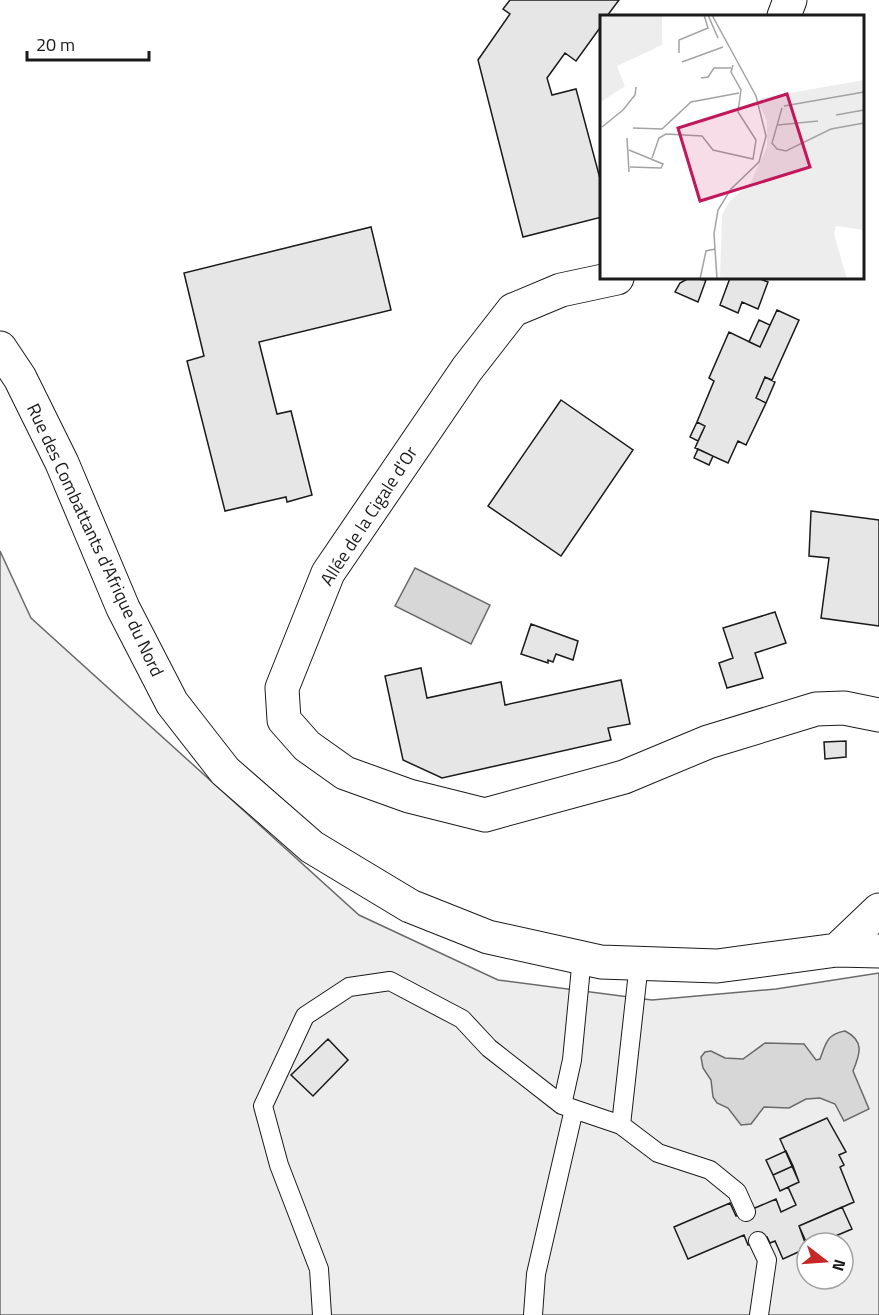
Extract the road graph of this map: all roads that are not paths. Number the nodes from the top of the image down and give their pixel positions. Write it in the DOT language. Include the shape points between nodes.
graph roads {
  1 [pos="790,0"];
  2 [pos="784,15"];
  3 [pos="612,279"];
  4 [pos="0,348"];
  5 [pos="879,715"];
  6 [pos="879,910"];
  7 [pos="837,950"];
  8 [pos="879,951"];
  9 [pos="582,957"];
  10 [pos="639,963"];
  11 [pos="568,1107"];
  12 [pos="621,1125"];
  13 [pos="746,1212"];
  14 [pos="758,1241"];
  15 [pos="322,1315"];
  16 [pos="533,1315"];
  17 [pos="759,1315"];
  1 -- 2 [label="main road"];
  3 -- 5 [label="main road, Allée de la Cigale d'Or" via="561,290 513,310 467,369 328,573 282,688 284,720 307,746 345,773 485,815 624,777 708,742 816,709 844,708"];
  4 -- 9 [label="main road, Rue des Combattants d'Afrique du Nord" via="20,378 62,463 123,608 172,703 225,771 312,847 410,906 488,937"];
  6 -- 7 [label="main road"];
  7 -- 8 [label="main road, Rue des Combattants d'Afrique du Nord"];
  7 -- 10 [label="main road, Rue des Combattants d'Afrique du Nord" via="717,966"];
  9 -- 10 [label="main road, Rue des Combattants d'Afrique du Nord"];
  9 -- 11 [label="lane"];
  10 -- 12 [label="lane"];
  11 -- 12 [label="lane"];
  11 -- 15 [label="lane" via="489,1048 462,1018 390,981 349,987 305,1016 263,1106 279,1165 319,1269"];
  11 -- 16 [label="lane" via="536,1274"];
  12 -- 13 [label="lane" via="658,1153 710,1170 737,1192"];
  14 -- 17 [label="lane" via="767,1260"];
}
